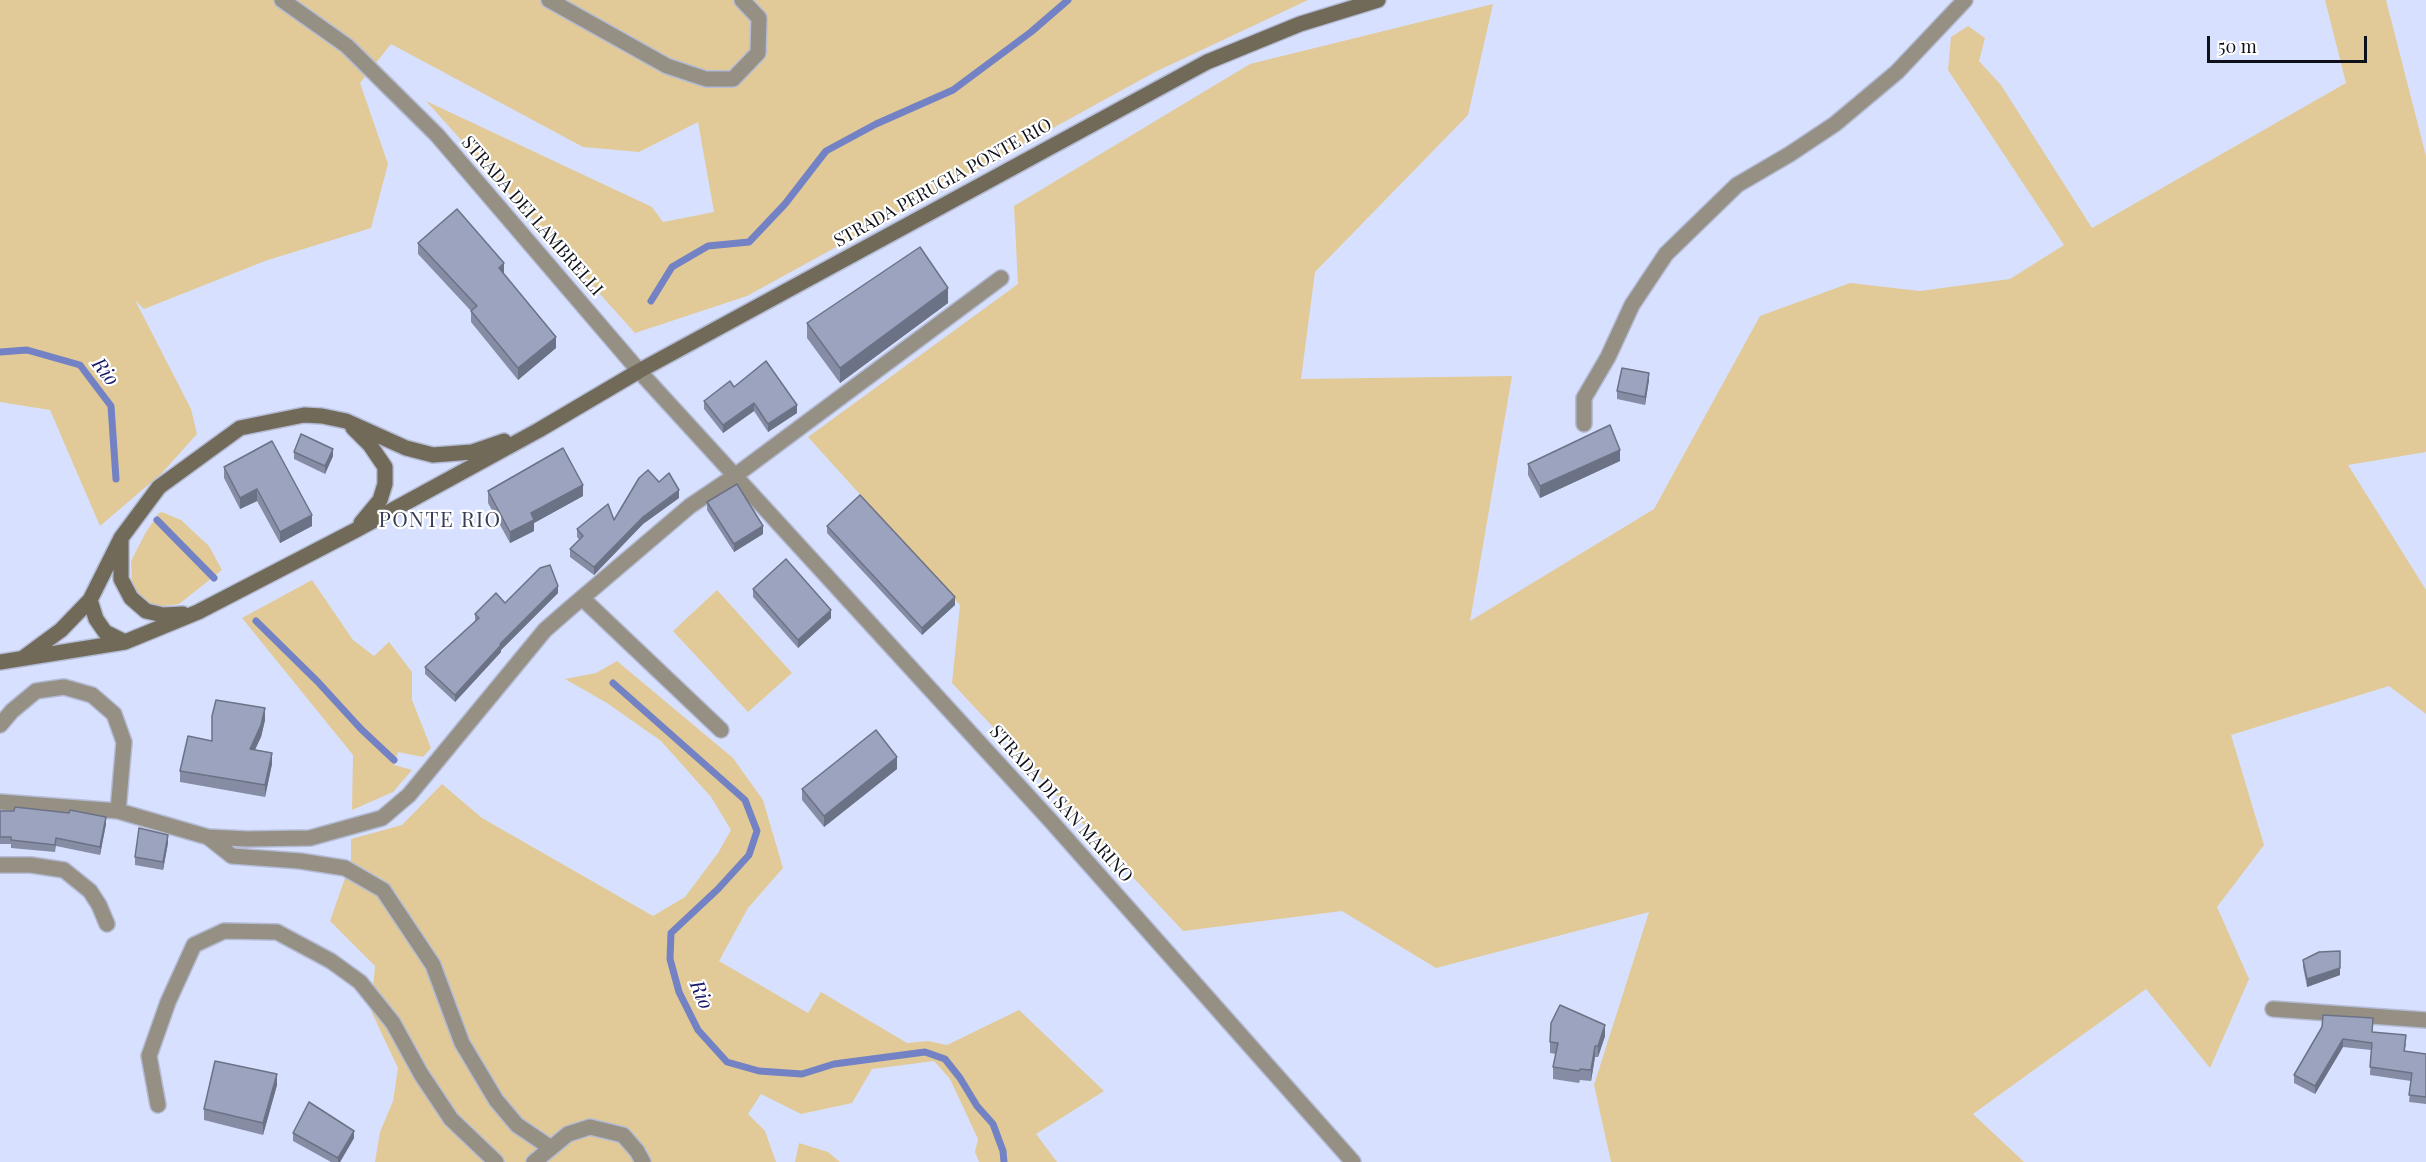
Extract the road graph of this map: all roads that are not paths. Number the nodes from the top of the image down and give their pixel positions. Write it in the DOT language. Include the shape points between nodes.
graph roads {
  1 [pos="282,0"];
  2 [pos="549,0"];
  3 [pos="742,0"];
  4 [pos="1378,0"];
  5 [pos="1965,0"];
  6 [pos="1000,278"];
  7 [pos="639,371"];
  8 [pos="346,421"];
  9 [pos="1584,424"];
  10 [pos="539,430"];
  11 [pos="736,475"];
  12 [pos="356,530"];
  13 [pos="121,538"];
  14 [pos="582,598"];
  15 [pos="90,600"];
  16 [pos="198,612"];
  17 [pos="125,642"];
  18 [pos="21,660"];
  19 [pos="0,662"];
  20 [pos="0,725"];
  21 [pos="721,730"];
  22 [pos="0,802"];
  23 [pos="118,811"];
  24 [pos="208,837"];
  25 [pos="0,865"];
  26 [pos="107,924"];
  27 [pos="2273,1009"];
  28 [pos="2426,1020"];
  29 [pos="158,1105"];
  30 [pos="552,1148"];
  31 [pos="496,1162"];
  32 [pos="534,1162"];
  33 [pos="643,1162"];
  34 [pos="1353,1162"];
  1 -- 7 [label="street, STRADA DEI LAMBRELLI" via="347,46 436,135"];
  2 -- 3 [label="street" via="667,66 706,79 733,79 758,53 759,18"];
  4 -- 7 [label="main road, STRADA PERUGIA PONTE RIO" via="1300,24 1207,62"];
  5 -- 9 [label="street" via="1897,72 1835,124 1737,186 1666,254 1632,305 1584,398"];
  6 -- 11 [label="street"];
  7 -- 10 [label="main road, STRADA PERUGIA PONTE RIO"];
  7 -- 11 [label="street, STRADA DEI LAMBRELLI"];
  8 -- 10 [label="main road, STRADA PERUGIA PONTE RIO" via="406,448 433,455 472,452"];
  8 -- 12 [label="main road, STRADA PERUGIA PONTE RIO" via="385,467 380,500"];
  8 -- 13 [label="main road, STRADA PERUGIA PONTE RIO" via="304,415 240,428 159,487"];
  10 -- 12 [label="main road, STRADA PERUGIA PONTE RIO"];
  11 -- 14 [label="street" via="690,506"];
  11 -- 34 [label="street, STRADA DI SAN MARINO" via="1050,820"];
  12 -- 16 [label="main road, STRADA PERUGIA PONTE RIO"];
  13 -- 15 [label="main road, STRADA PERUGIA PONTE RIO"];
  13 -- 16 [label="main road, STRADA PERUGIA PONTE RIO" via="121,579 130,598 146,611 163,615"];
  14 -- 21 [label="street"];
  14 -- 24 [label="street" via="545,630 409,795 381,818 310,838"];
  15 -- 17 [label="main road" via="105,632"];
  15 -- 18 [label="main road, STRADA PERUGIA PONTE RIO" via="61,630"];
  16 -- 17 [label="main road, STRADA PERUGIA PONTE RIO"];
  17 -- 18 [label="main road, STRADA PERUGIA PONTE RIO"];
  18 -- 19 [label="main road"];
  20 -- 23 [label="street" via="36,691 64,687 92,695 114,714 124,742"];
  22 -- 23 [label="street"];
  23 -- 24 [label="street"];
  24 -- 30 [label="street" via="232,856 345,868 383,890 433,965 462,1043 496,1100 517,1125"];
  25 -- 26 [label="street" via="64,870 90,891"];
  27 -- 28 [label="street"];
  29 -- 31 [label="street" via="149,1056 194,945 224,931 277,932 331,961 360,982 393,1023 451,1119"];
  30 -- 32 [label="street"];
  30 -- 33 [label="street" via="568,1134 590,1127 623,1135"];
}
